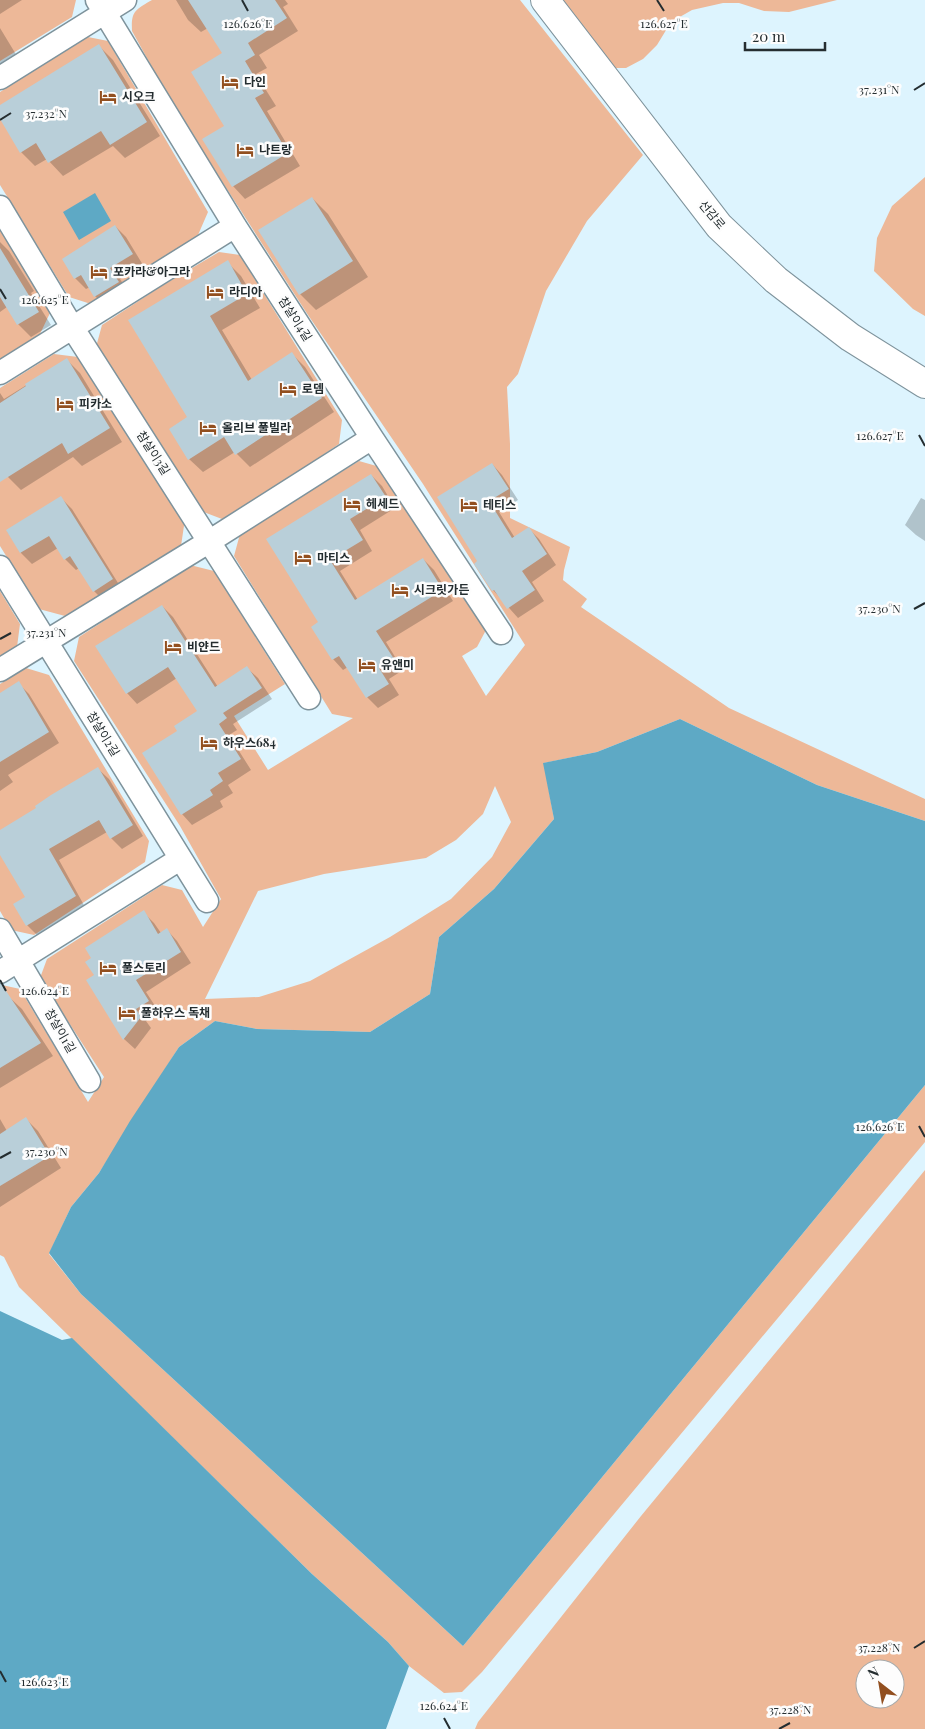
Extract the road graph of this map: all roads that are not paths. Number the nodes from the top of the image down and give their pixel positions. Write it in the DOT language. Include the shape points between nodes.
graph roads {
  1 [pos="125,0"];
  2 [pos="545,0"];
  3 [pos="101,7"];
  4 [pos="0,78"];
  5 [pos="0,207"];
  6 [pos="235,226"];
  7 [pos="72,327"];
  8 [pos="0,374"];
  9 [pos="925,384"];
  10 [pos="372,438"];
  11 [pos="210,541"];
  12 [pos="0,567"];
  13 [pos="501,633"];
  14 [pos="46,642"];
  15 [pos="0,670"];
  16 [pos="309,698"];
  17 [pos="180,859"];
  18 [pos="207,901"];
  19 [pos="0,930"];
  20 [pos="9,966"];
  21 [pos="89,1081"];
  1 -- 3 [label="street"];
  2 -- 9 [label="street, 선감로" via="719,226 776,280 850,336"];
  3 -- 4 [label="street"];
  3 -- 6 [label="street, 참살이4길"];
  5 -- 7 [label="street, 참살이3길"];
  6 -- 7 [label="street"];
  6 -- 10 [label="street, 참살이4길"];
  7 -- 8 [label="street"];
  7 -- 11 [label="street, 참살이3길"];
  10 -- 11 [label="street"];
  10 -- 13 [label="street, 참살이4길"];
  11 -- 14 [label="street"];
  11 -- 16 [label="street, 참살이3길"];
  12 -- 14 [label="street, 참살이2길"];
  14 -- 15 [label="street"];
  14 -- 17 [label="street, 참살이2길"];
  17 -- 18 [label="street, 참살이2길"];
  17 -- 20 [label="street"];
  19 -- 20 [label="street, 참살이1길"];
  20 -- 21 [label="street, 참살이1길"];
}
